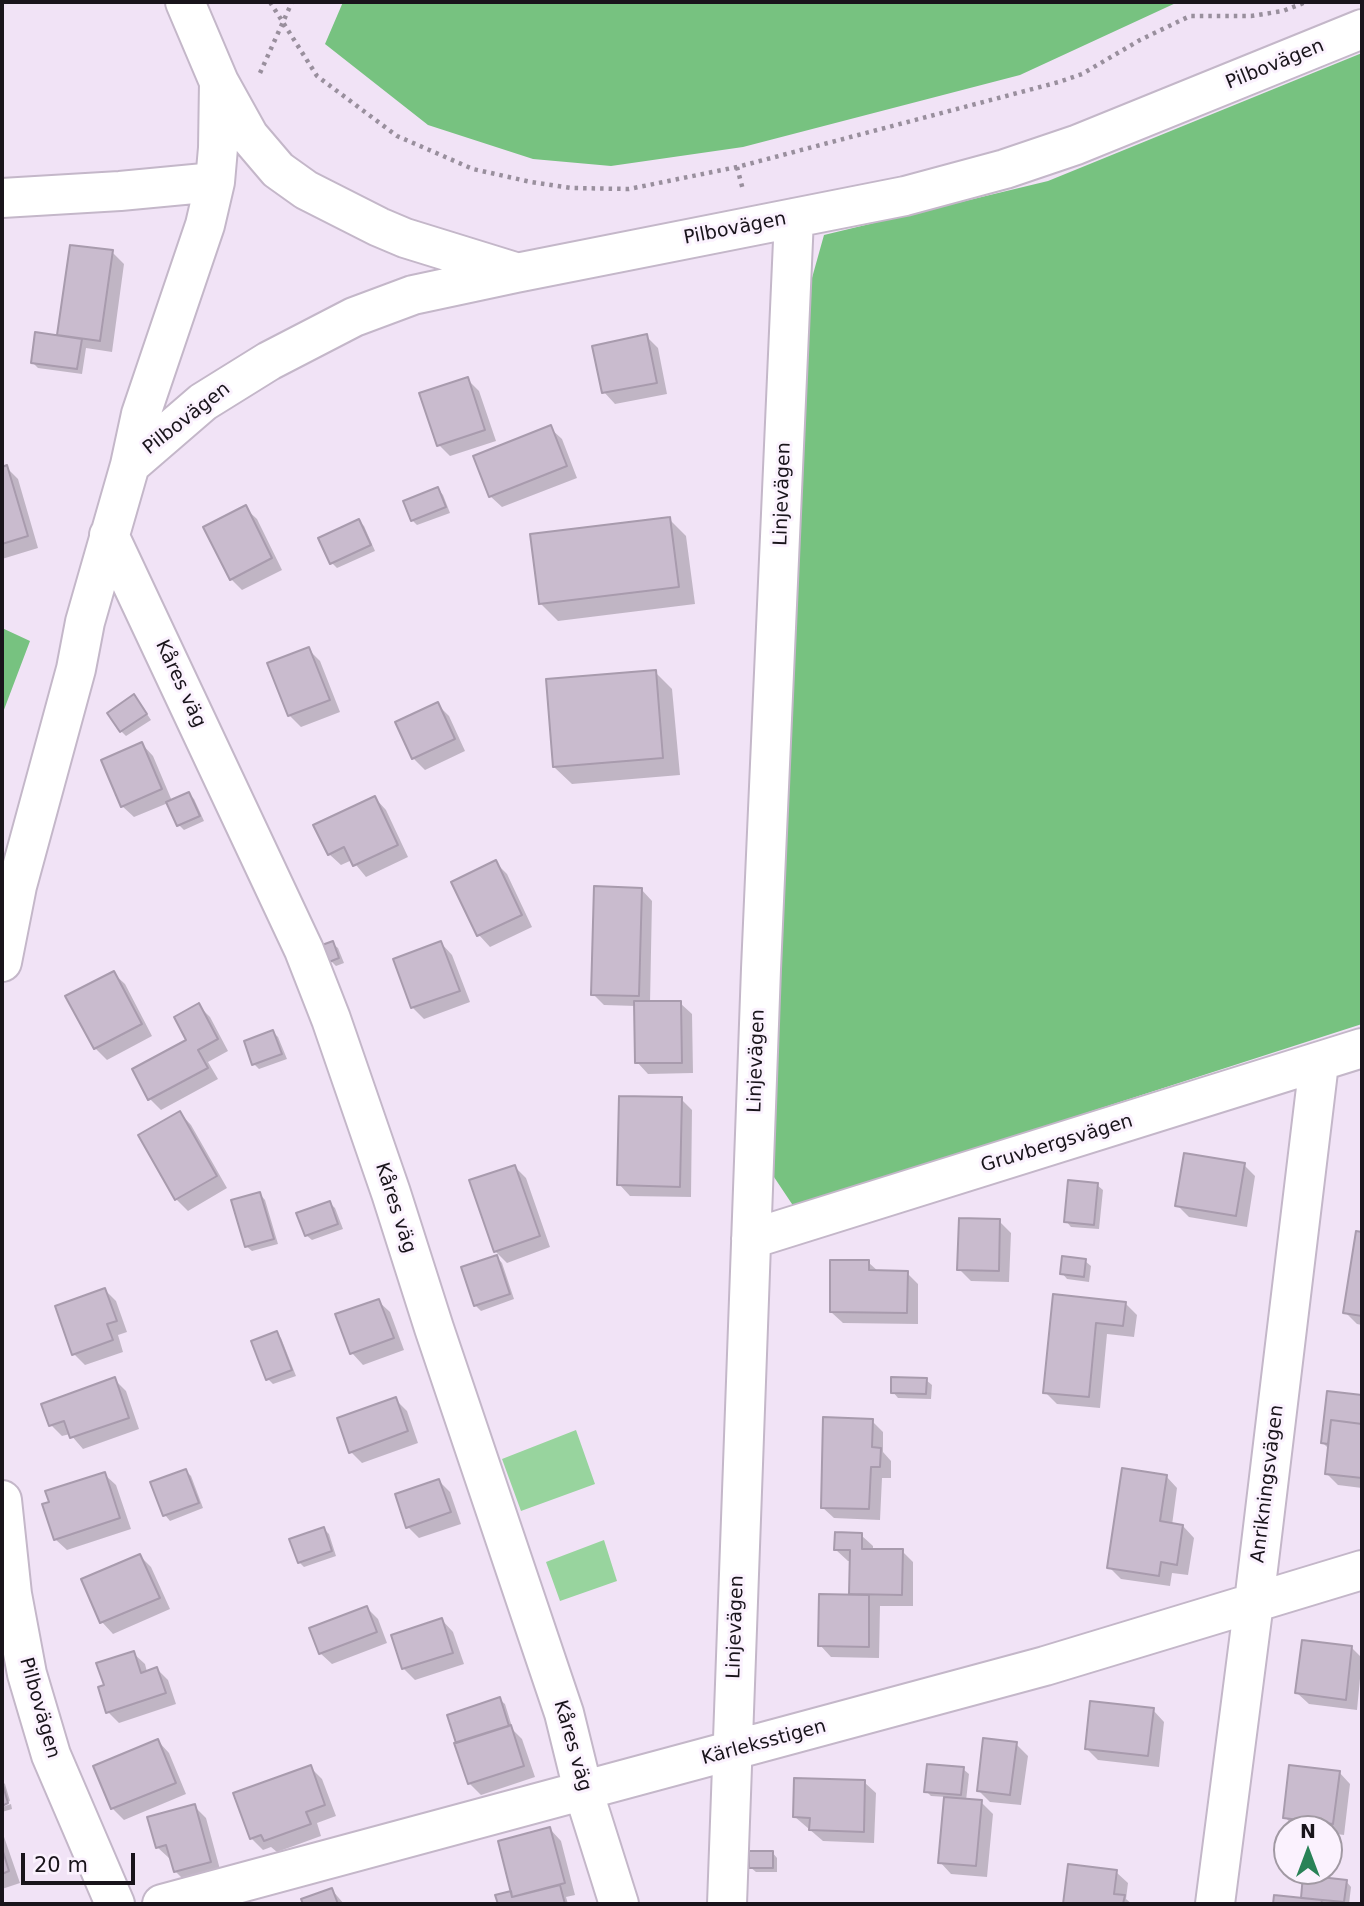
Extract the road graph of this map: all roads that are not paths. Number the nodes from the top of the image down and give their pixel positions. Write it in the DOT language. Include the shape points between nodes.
graph roads {
  1 [pos="185,2"];
  2 [pos="1362,29"];
  3 [pos="219,82"];
  4 [pos="215,183"];
  5 [pos="2,198"];
  6 [pos="794,218"];
  7 [pos="516,272"];
  8 [pos="130,464"];
  9 [pos="109,535"];
  10 [pos="2,962"];
  11 [pos="1362,1048"];
  12 [pos="1319,1063"];
  13 [pos="751,1239"];
  14 [pos="2,1500"];
  15 [pos="1362,1570"];
  16 [pos="1254,1602"];
  17 [pos="731,1752"];
  18 [pos="583,1790"];
  19 [pos="115,1904"];
  20 [pos="162,1904"];
  21 [pos="619,1904"];
  22 [pos="727,1904"];
  23 [pos="1215,1904"];
  1 -- 3 [label="street"];
  2 -- 6 [label="street, Pilbovägen" via="1076,145 1005,169 905,196"];
  3 -- 4 [label="street, Pilbovägen"];
  3 -- 7 [label="street" via="249,136 278,170 306,190 405,238"];
  4 -- 5 [label="street"];
  4 -- 8 [label="street, Pilbovägen" via="141,414"];
  6 -- 7 [label="street, Pilbovägen"];
  6 -- 13 [label="street, Linjevägen"];
  7 -- 8 [label="street, Pilbovägen" via="413,295 354,317 268,361 203,402"];
  8 -- 9 [label="street, Pilbovägen"];
  9 -- 10 [label="street, Pilbovägen"];
  9 -- 18 [label="street, Kåres väg" via="304,950 331,1019 564,1713"];
  11 -- 12 [label="street, Gruvbergsvägen"];
  12 -- 13 [label="street, Gruvbergsvägen"];
  12 -- 16 [label="street, Anrikningsvägen"];
  13 -- 17 [label="street, Linjevägen"];
  14 -- 19 [label="street, Pilbovägen" via="12,1594 30,1686 51,1755"];
  15 -- 16 [label="street, Kärleksstigen"];
  16 -- 17 [label="street, Kärleksstigen" via="1045,1666"];
  16 -- 23 [label="street, Anrikningsvägen"];
  17 -- 18 [label="street, Kärleksstigen"];
  17 -- 22 [label="street, Linjevägen"];
  18 -- 20 [label="street, Kärleksstigen"];
  18 -- 21 [label="street, Kåres väg"];
}
